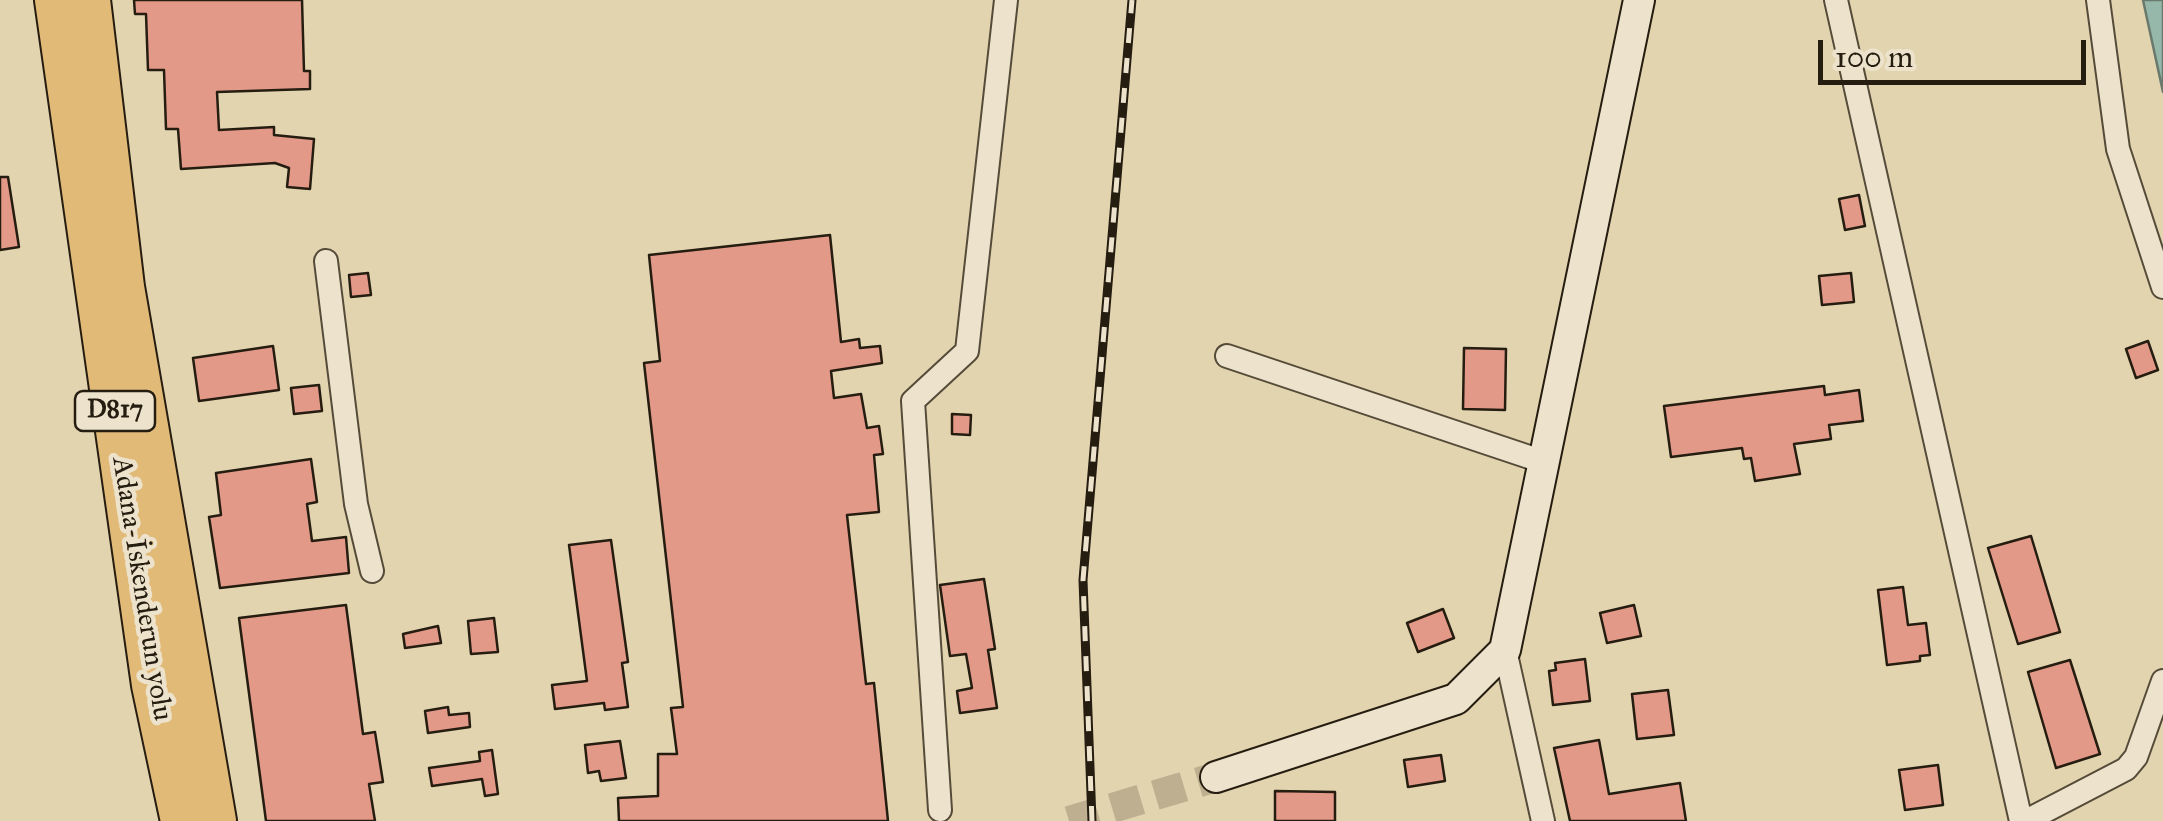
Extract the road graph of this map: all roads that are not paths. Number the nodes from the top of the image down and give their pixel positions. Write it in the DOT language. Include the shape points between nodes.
graph roads {
  1 [pos="55,0"];
  2 [pos="90,0"];
  3 [pos="1006,0"];
  4 [pos="1639,0"];
  5 [pos="1836,0"];
  6 [pos="2098,0"];
  7 [pos="326,261"];
  8 [pos="2163,287"];
  9 [pos="1227,356"];
  10 [pos="1544,462"];
  11 [pos="372,571"];
  12 [pos="1505,650"];
  13 [pos="2163,681"];
  14 [pos="1216,777"];
  15 [pos="940,810"];
  16 [pos="181,821"];
  17 [pos="216,821"];
  18 [pos="1543,821"];
  19 [pos="2024,821"];
  1 -- 16 [label="highway, Adana-İskenderun yolu / D817" via="152,685"];
  2 -- 17 [label="highway, D817" via="124,287"];
  3 -- 15 [label="street" via="967,350 913,401"];
  4 -- 10 [label="street"];
  5 -- 19 [label="street"];
  6 -- 8 [label="street" via="2118,149"];
  7 -- 11 [label="street" via="356,504"];
  9 -- 10 [label="street"];
  10 -- 12 [label="street"];
  12 -- 14 [label="street" via="1456,699"];
  12 -- 18 [label="street"];
  13 -- 19 [label="street" via="2126,768"];
}
